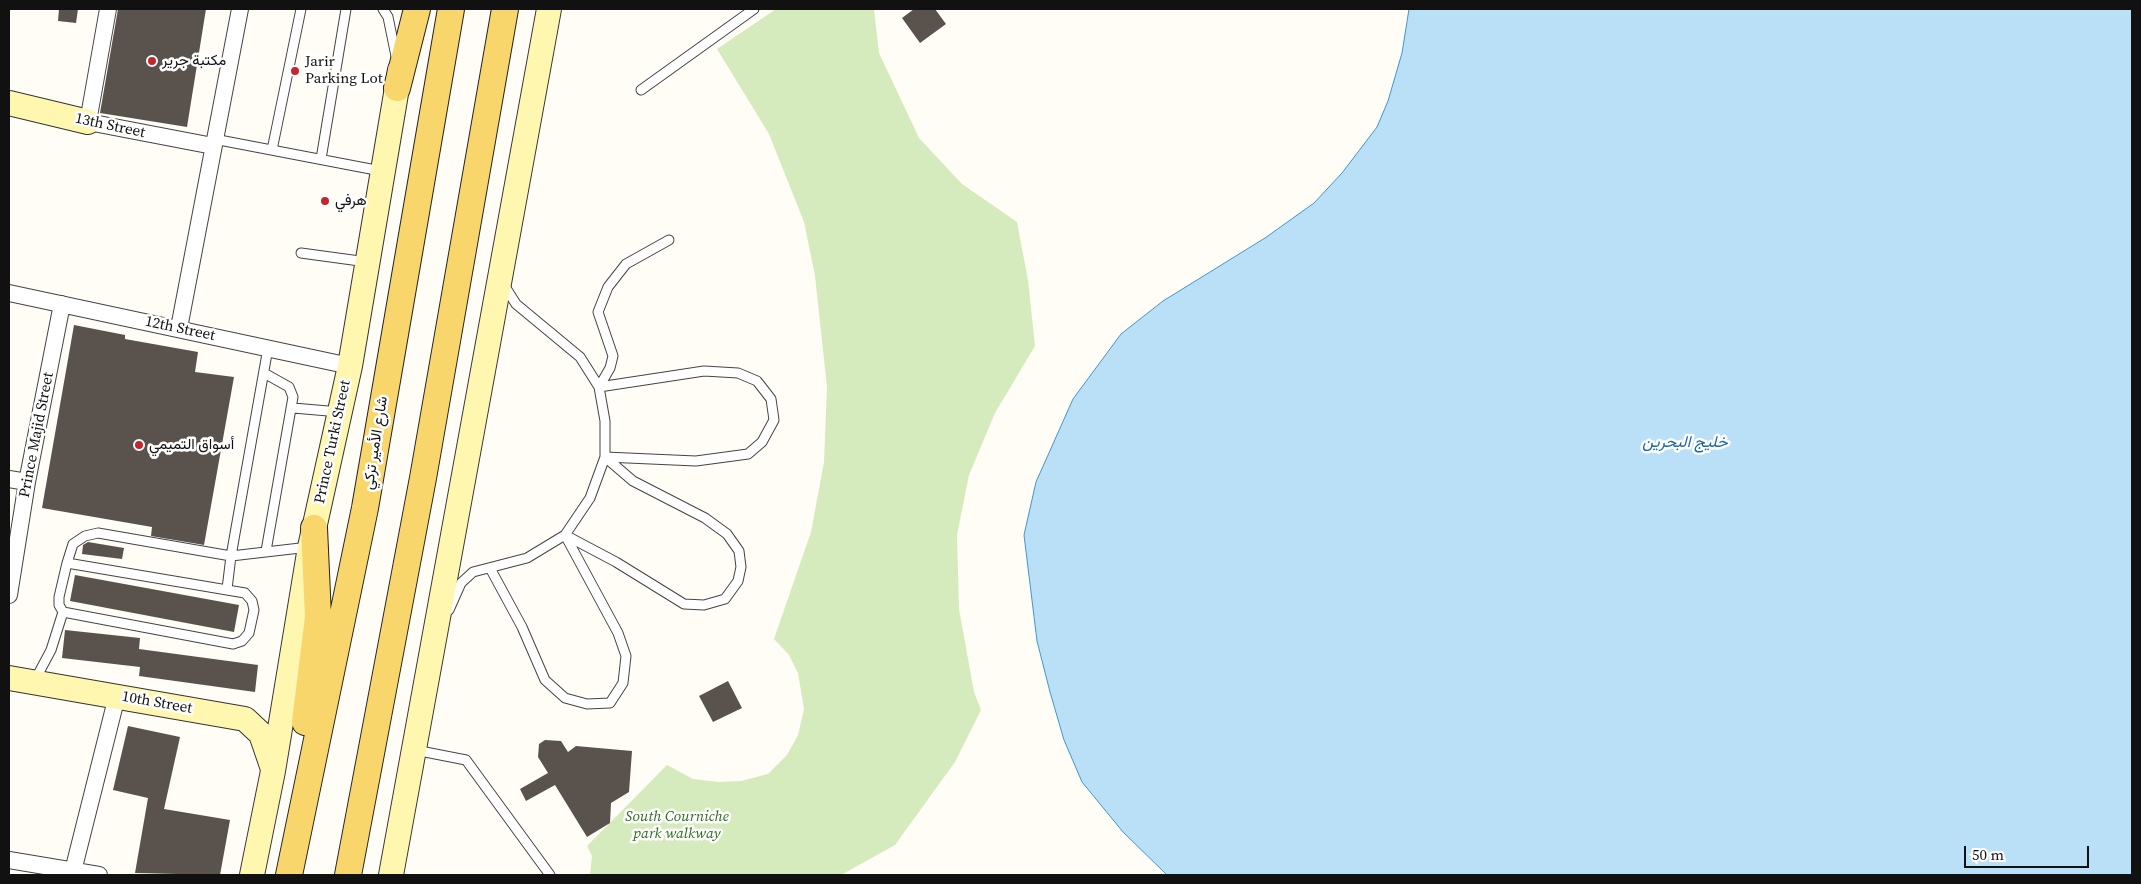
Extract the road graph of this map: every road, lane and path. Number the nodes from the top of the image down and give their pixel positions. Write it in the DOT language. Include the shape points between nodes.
graph roads {
  1 [pos="108,9"];
  2 [pos="240,9"];
  3 [pos="301,9"];
  4 [pos="346,9"];
  5 [pos="383,9"];
  6 [pos="410,9"];
  7 [pos="417,9"];
  8 [pos="451,9"];
  9 [pos="504,9"];
  10 [pos="549,9"];
  11 [pos="754,9"];
  12 [pos="398,81"];
  13 [pos="641,90"];
  14 [pos="9,103"];
  15 [pos="88,122"];
  16 [pos="214,142"];
  17 [pos="272,150"];
  18 [pos="321,159"];
  19 [pos="383,172"];
  20 [pos="669,240"];
  21 [pos="301,253"];
  22 [pos="368,262"];
  23 [pos="499,276"];
  24 [pos="9,293"];
  25 [pos="62,304"];
  26 [pos="179,328"];
  27 [pos="268,348"];
  28 [pos="350,366"];
  29 [pos="264,373"];
  30 [pos="599,387"];
  31 [pos="293,408"];
  32 [pos="340,412"];
  33 [pos="605,457"];
  34 [pos="9,480"];
  35 [pos="27,482"];
  36 [pos="565,535"];
  37 [pos="312,538"];
  38 [pos="266,551"];
  39 [pos="230,556"];
  40 [pos="67,563"];
  41 [pos="490,568"];
  42 [pos="227,590"];
  43 [pos="9,595"];
  44 [pos="63,612"];
  45 [pos="434,645"];
  46 [pos="9,678"];
  47 [pos="35,680"];
  48 [pos="117,696"];
  49 [pos="413,750"];
  50 [pos="273,771"];
  51 [pos="9,860"];
  52 [pos="73,873"];
  53 [pos="99,875"];
  54 [pos="252,875"];
  55 [pos="288,875"];
  56 [pos="348,875"];
  57 [pos="391,875"];
  58 [pos="550,875"];
  1 -- 15 [label="street"];
  2 -- 16 [label="street"];
  3 -- 17 [label="lane"];
  4 -- 18 [label="lane"];
  5 -- 12 [label="lane" via="392,31"];
  6 -- 12 [label="street, Prince Turki Street"];
  7 -- 12 [label="main road"];
  8 -- 55 [label="main road, شارع الأمير تركي" via="365,508"];
  9 -- 56 [label="main road" via="423,478"];
  10 -- 23 [label="street"];
  11 -- 13 [label="lane"];
  12 -- 19 [label="street, Prince Turki Street"];
  14 -- 15 [label="street, 13th Street"];
  15 -- 16 [label="street, 13th Street"];
  16 -- 17 [label="lane"];
  16 -- 26 [label="street"];
  17 -- 18 [label="lane"];
  18 -- 19 [label="lane"];
  19 -- 22 [label="street, Prince Turki Street"];
  20 -- 30 [label="lane" via="626,264 608,286 598,312 613,356"];
  21 -- 22 [label="lane"];
  22 -- 28 [label="street, Prince Turki Street"];
  23 -- 30 [label="lane" via="516,304 580,357"];
  23 -- 45 [label="street"];
  24 -- 25 [label="street, 12th Street"];
  25 -- 26 [label="street, 12th Street"];
  25 -- 35 [label="street, Prince Majid Street"];
  26 -- 27 [label="street, 12th Street"];
  27 -- 28 [label="street, 12th Street"];
  27 -- 29 [label="lane"];
  28 -- 32 [label="street, Prince Turki Street"];
  29 -- 31 [label="lane" via="289,387 294,397"];
  29 -- 39 [label="lane"];
  30 -- 33 [label="lane" via="605,421"];
  30 -- 33 [label="lane" via="704,371 738,373 757,381 771,399 774,420 762,442 748,454 696,461"];
  31 -- 32 [label="lane"];
  31 -- 38 [label="lane"];
  32 -- 37 [label="street, Prince Turki Street"];
  33 -- 36 [label="lane" via="590,498"];
  33 -- 36 [label="lane" via="633,481 705,518 727,534 739,551 741,567 738,582 725,599 704,605 684,604"];
  34 -- 35 [label="street"];
  35 -- 43 [label="street, Prince Majid Street"];
  36 -- 41 [label="lane" via="526,558"];
  36 -- 41 [label="lane" via="618,633 626,656 623,683 610,703 588,704 565,698 545,680 522,627"];
  37 -- 38 [label="lane"];
  37 -- 50 [label="street, Prince Turki Street"];
  37 -- 55 [label="main road" via="318,617"];
  38 -- 39 [label="lane"];
  39 -- 40 [label="lane" via="98,533 73,544"];
  39 -- 42 [label="lane"];
  40 -- 42 [label="lane"];
  40 -- 44 [label="lane" via="60,597"];
  41 -- 45 [label="lane" via="473,572 461,583"];
  42 -- 44 [label="lane" via="246,593 254,610 249,633 242,641 233,644"];
  44 -- 47 [label="lane" via="52,650"];
  45 -- 49 [label="street"];
  46 -- 47 [label="street, 10th Street"];
  47 -- 48 [label="street, 10th Street"];
  48 -- 50 [label="street, 10th Street" via="245,719 261,734"];
  48 -- 52 [label="street"];
  49 -- 57 [label="street"];
  49 -- 58 [label="lane" via="466,760"];
  50 -- 54 [label="street, Prince Turki Street"];
  51 -- 52 [label="street"];
  52 -- 53 [label="street"];
}
